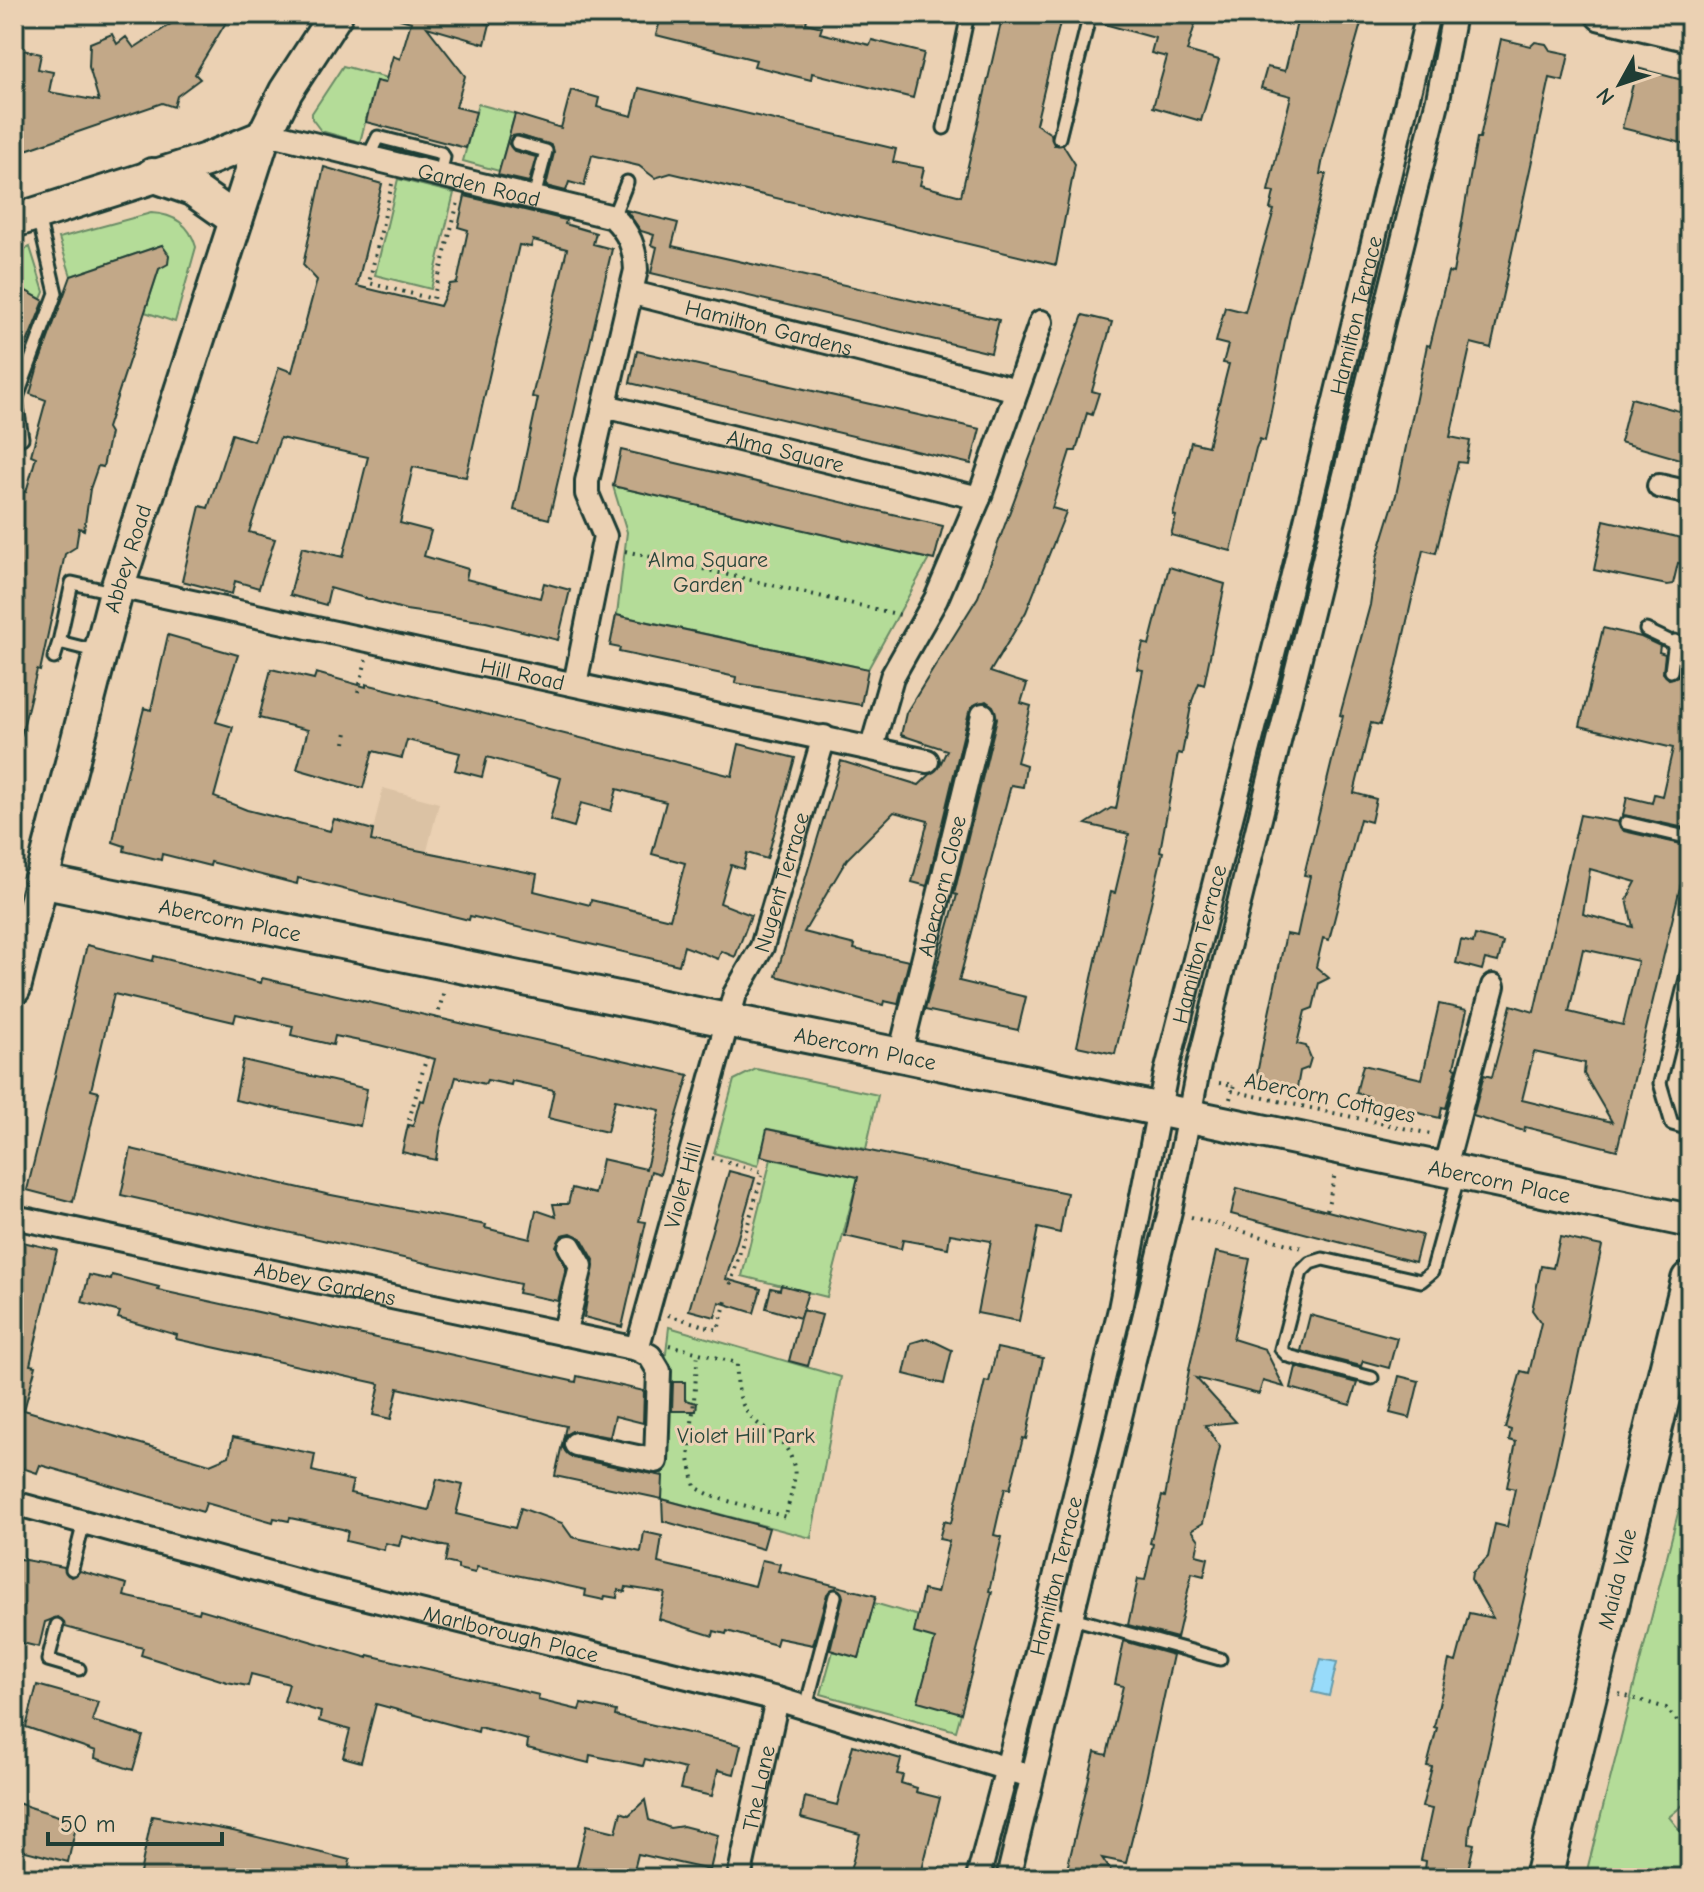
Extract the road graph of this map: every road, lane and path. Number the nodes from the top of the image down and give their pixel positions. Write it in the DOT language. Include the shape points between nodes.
graph roads {
  1 [pos="336,14"];
  2 [pos="968,14"];
  3 [pos="1090,14"];
  4 [pos="1428,14"];
  5 [pos="1454,14"];
  6 [pos="1602,14"];
  7 [pos="1641,18"];
  8 [pos="1690,35"];
  9 [pos="944,128"];
  10 [pos="263,137"];
  11 [pos="1059,138"];
  12 [pos="517,143"];
  13 [pos="368,157"];
  14 [pos="396,164"];
  15 [pos="1391,168"];
  16 [pos="152,175"];
  17 [pos="440,175"];
  18 [pos="1418,178"];
  19 [pos="463,180"];
  20 [pos="627,182"];
  21 [pos="534,197"];
  22 [pos="25,217"];
  23 [pos="613,217"];
  24 [pos="236,220"];
  25 [pos="633,293"];
  26 [pos="1041,322"];
  27 [pos="1017,390"];
  28 [pos="605,406"];
  29 [pos="22,438"];
  30 [pos="1659,486"];
  31 [pos="1690,493"];
  32 [pos="979,498"];
  33 [pos="626,551"];
  34 [pos="117,589"];
  35 [pos="900,615"];
  36 [pos="1646,630"];
  37 [pos="371,640"];
  38 [pos="1675,641"];
  39 [pos="59,642"];
  40 [pos="1690,651"];
  41 [pos="100,652"];
  42 [pos="54,658"];
  43 [pos="1671,671"];
  44 [pos="575,684"];
  45 [pos="358,692"];
  46 [pos="983,715"];
  47 [pos="347,732"];
  48 [pos="824,737"];
  49 [pos="345,743"];
  50 [pos="872,747"];
  51 [pos="927,761"];
  52 [pos="1626,823"];
  53 [pos="1690,838"];
  54 [pos="40,881"];
  55 [pos="18,955"];
  56 [pos="1690,962"];
  57 [pos="1493,986"];
  58 [pos="14,988"];
  59 [pos="728,1022"];
  60 [pos="900,1055"];
  61 [pos="427,1056"];
  62 [pos="1173,1113"];
  63 [pos="409,1120"];
  64 [pos="1226,1123"];
  65 [pos="1690,1129"];
  66 [pos="1341,1146"];
  67 [pos="712,1158"];
  68 [pos="1452,1159"];
  69 [pos="1327,1210"];
  70 [pos="1170,1211"];
  71 [pos="14,1217"];
  72 [pos="1690,1221"];
  73 [pos="570,1247"];
  74 [pos="1303,1248"];
  75 [pos="1690,1280"];
  76 [pos="729,1290"];
  77 [pos="727,1297"];
  78 [pos="647,1308"];
  79 [pos="564,1334"];
  80 [pos="639,1343"];
  81 [pos="698,1352"];
  82 [pos="1372,1378"];
  83 [pos="576,1444"];
  84 [pos="14,1503"];
  85 [pos="84,1522"];
  86 [pos="72,1569"];
  87 [pos="835,1596"];
  88 [pos="1047,1611"];
  89 [pos="1072,1618"];
  90 [pos="57,1625"];
  91 [pos="1220,1659"];
  92 [pos="79,1669"];
  93 [pos="1591,1688"];
  94 [pos="777,1699"];
  95 [pos="806,1707"];
  96 [pos="1690,1736"];
  97 [pos="1007,1769"];
  98 [pos="1031,1776"];
  99 [pos="14,1876"];
  100 [pos="22,1878"];
  101 [pos="739,1878"];
  102 [pos="978,1878"];
  103 [pos="1008,1878"];
  104 [pos="1543,1878"];
  1 -- 10 [label="street, Abbey Road"];
  2 -- 9 [label="lane"];
  3 -- 11 [label="lane"];
  4 -- 15 [label="street, Hamilton Terrace"];
  5 -- 18 [label="street, Hamilton Terrace"];
  6 -- 7 [label="street"];
  7 -- 8 [label="street"];
  10 -- 13 [label="street, Garden Road" via="280,136"];
  10 -- 16 [label="street"];
  10 -- 24 [label="street, Abbey Road"];
  12 -- 21 [label="lane" via="546,151"];
  13 -- 14 [label="street, Garden Road"];
  13 -- 17 [label="lane" via="378,137 441,153"];
  14 -- 17 [label="street, Garden Road"];
  14 -- 19 [label="path" via="369,283 433,299"];
  15 -- 18 [label="lane"];
  15 -- 62 [label="street, Hamilton Terrace"];
  16 -- 22 [label="street"];
  16 -- 24 [label="street" via="192,189"];
  17 -- 19 [label="street, Garden Road"];
  18 -- 62 [label="street, Hamilton Terrace"];
  19 -- 21 [label="street, Garden Road"];
  20 -- 23 [label="lane"];
  21 -- 23 [label="street, Garden Road"];
  22 -- 29 [label="lane" via="56,293 16,400"];
  23 -- 25 [label="street" via="631,239"];
  24 -- 34 [label="street, Abbey Road"];
  25 -- 27 [label="street, Hamilton Gardens"];
  25 -- 28 [label="street"];
  26 -- 27 [label="street"];
  27 -- 32 [label="street"];
  28 -- 32 [label="street, Alma Square"];
  28 -- 44 [label="street" via="587,481 604,546"];
  30 -- 31 [label="street"];
  32 -- 50 [label="street" via="936,599 892,677"];
  33 -- 35 [label="path"];
  34 -- 37 [label="street, Hill Road"];
  34 -- 39 [label="lane" via="72,583"];
  34 -- 41 [label="street, Abbey Road"];
  36 -- 38 [label="lane"];
  37 -- 44 [label="street, Hill Road"];
  37 -- 45 [label="path"];
  38 -- 40 [label="lane"];
  38 -- 43 [label="lane"];
  39 -- 41 [label="lane"];
  39 -- 42 [label="lane"];
  41 -- 54 [label="street, Abbey Road"];
  44 -- 48 [label="street, Hill Road"];
  46 -- 60 [label="street, Abercorn Close"];
  47 -- 49 [label="path"];
  48 -- 50 [label="street, Hill Road"];
  48 -- 59 [label="street, Nugent Terrace" via="762,947 735,994"];
  50 -- 51 [label="street, Hill Road"];
  52 -- 53 [label="lane"];
  54 -- 55 [label="street, Abbey Road"];
  54 -- 59 [label="street, Abercorn Place"];
  55 -- 58 [label="street, Abbey Road"];
  56 -- 65 [label="lane" via="1660,1083 1672,1124"];
  57 -- 68 [label="street"];
  59 -- 60 [label="street, Abercorn Place"];
  59 -- 78 [label="street, Violet Hill"];
  60 -- 62 [label="street, Abercorn Place"];
  61 -- 63 [label="path"];
  62 -- 64 [label="street, Abercorn Place"];
  62 -- 70 [label="street, Hamilton Terrace"];
  62 -- 88 [label="street, Hamilton Terrace"];
  64 -- 66 [label="street, Abercorn Place"];
  64 -- 68 [label="path, Abercorn Cottages" via="1232,1091"];
  66 -- 68 [label="street, Abercorn Place"];
  66 -- 69 [label="path"];
  67 -- 76 [label="path" via="763,1172"];
  68 -- 72 [label="street, Abercorn Place"];
  68 -- 82 [label="lane" via="1432,1272 1421,1281 1323,1259 1301,1272 1281,1349 1288,1356"];
  70 -- 74 [label="path"];
  70 -- 89 [label="street, Hamilton Terrace"];
  71 -- 79 [label="street, Abbey Gardens"];
  73 -- 79 [label="street" via="581,1266"];
  75 -- 93 [label="main road, Maida Vale"];
  77 -- 78 [label="path" via="718,1330"];
  78 -- 80 [label="street, Violet Hill"];
  79 -- 80 [label="street, Abbey Gardens"];
  80 -- 81 [label="path"];
  80 -- 83 [label="street" via="659,1371 656,1461"];
  81 -- 81 [label="path" via="737,1363 741,1406 789,1453 795,1470 786,1517 695,1487 689,1459"];
  84 -- 85 [label="street, Marlborough Place"];
  85 -- 86 [label="lane"];
  85 -- 94 [label="street, Marlborough Place" via="310,1584"];
  87 -- 95 [label="lane"];
  88 -- 89 [label="lane"];
  88 -- 97 [label="street, Hamilton Terrace"];
  89 -- 91 [label="lane"];
  89 -- 98 [label="street, Hamilton Terrace"];
  90 -- 92 [label="lane" via="48,1660"];
  93 -- 96 [label="path" via="1666,1708"];
  93 -- 104 [label="main road, Maida Vale"];
  94 -- 95 [label="street, Marlborough Place"];
  94 -- 101 [label="street, The Lane"];
  95 -- 97 [label="street, Marlborough Place"];
  97 -- 98 [label="street, Marlborough Place"];
  97 -- 102 [label="street, Hamilton Terrace"];
  98 -- 103 [label="street, Hamilton Terrace"];
  99 -- 100 [label="street"];
}
